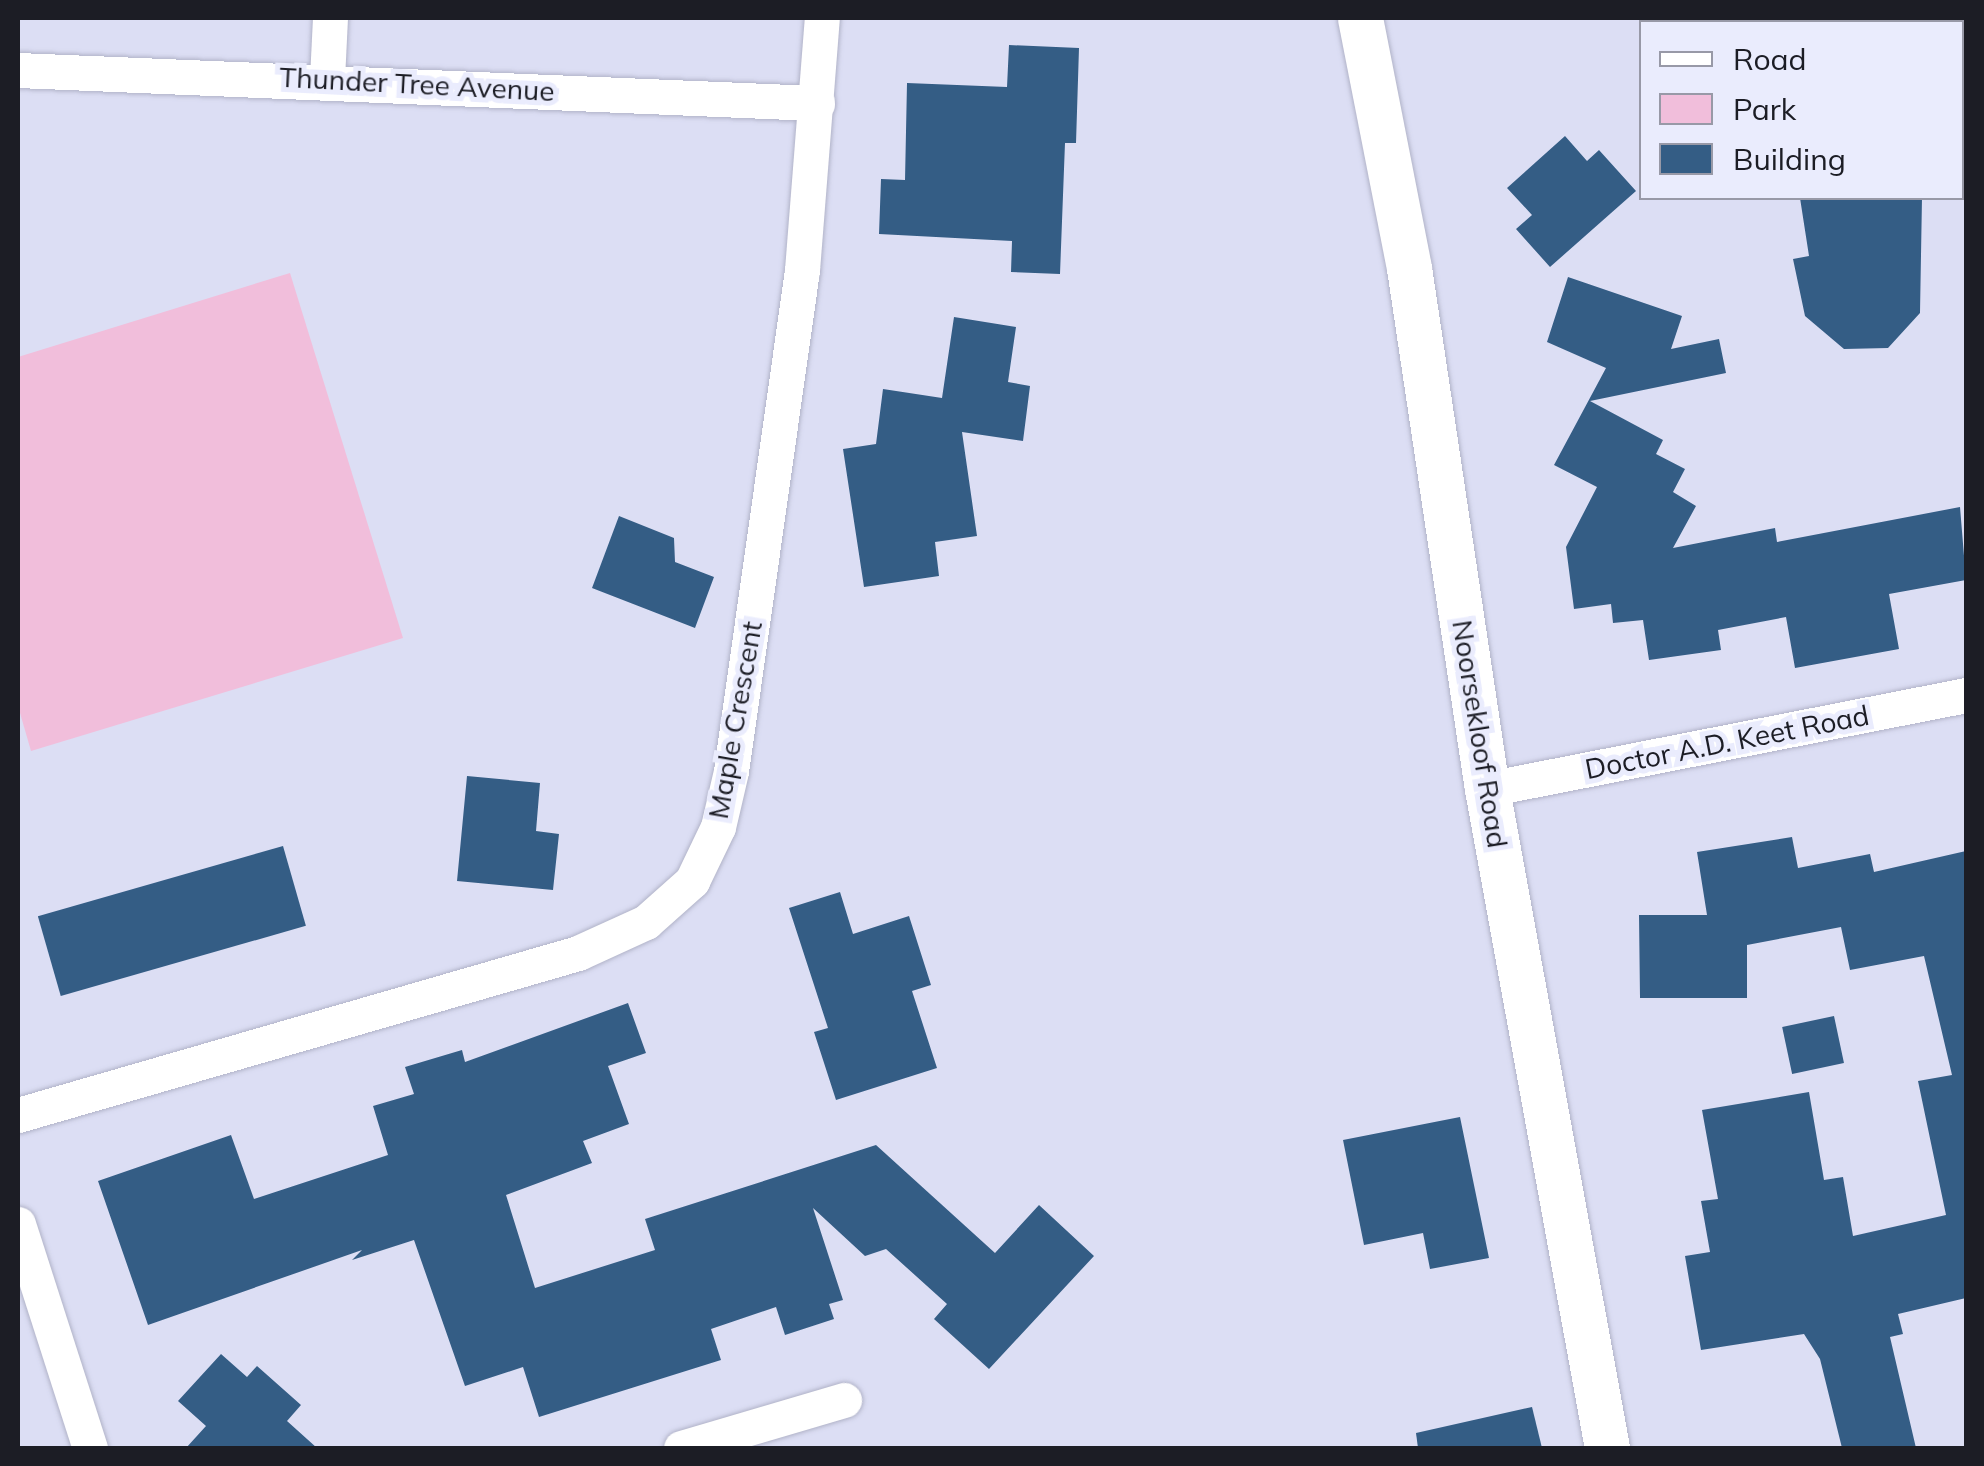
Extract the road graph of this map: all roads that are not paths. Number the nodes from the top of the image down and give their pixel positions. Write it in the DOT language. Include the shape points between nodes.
graph roads {
  1 [pos="330,18"];
  2 [pos="822,18"];
  3 [pos="1360,18"];
  4 [pos="18,70"];
  5 [pos="327,79"];
  6 [pos="817,103"];
  7 [pos="1966,695"];
  8 [pos="1486,789"];
  9 [pos="18,1115"];
  10 [pos="18,1224"];
  11 [pos="844,1400"];
  12 [pos="90,1448"];
  13 [pos="681,1448"];
  14 [pos="1606,1448"];
  1 -- 5 [label="street"];
  2 -- 6 [label="street, Maple Crescent"];
  3 -- 8 [label="street, Noorsekloof Road" via="1409,268"];
  4 -- 5 [label="street, Thunder Tree Avenue"];
  5 -- 6 [label="street, Thunder Tree Avenue"];
  6 -- 9 [label="street, Maple Crescent" via="802,270 731,770 718,827 692,881 646,922 578,953"];
  7 -- 8 [label="street, Doctor A.D. Keet Road"];
  8 -- 14 [label="street, Noorsekloof Road"];
  10 -- 12 [label="street"];
  11 -- 13 [label="street"];
}
